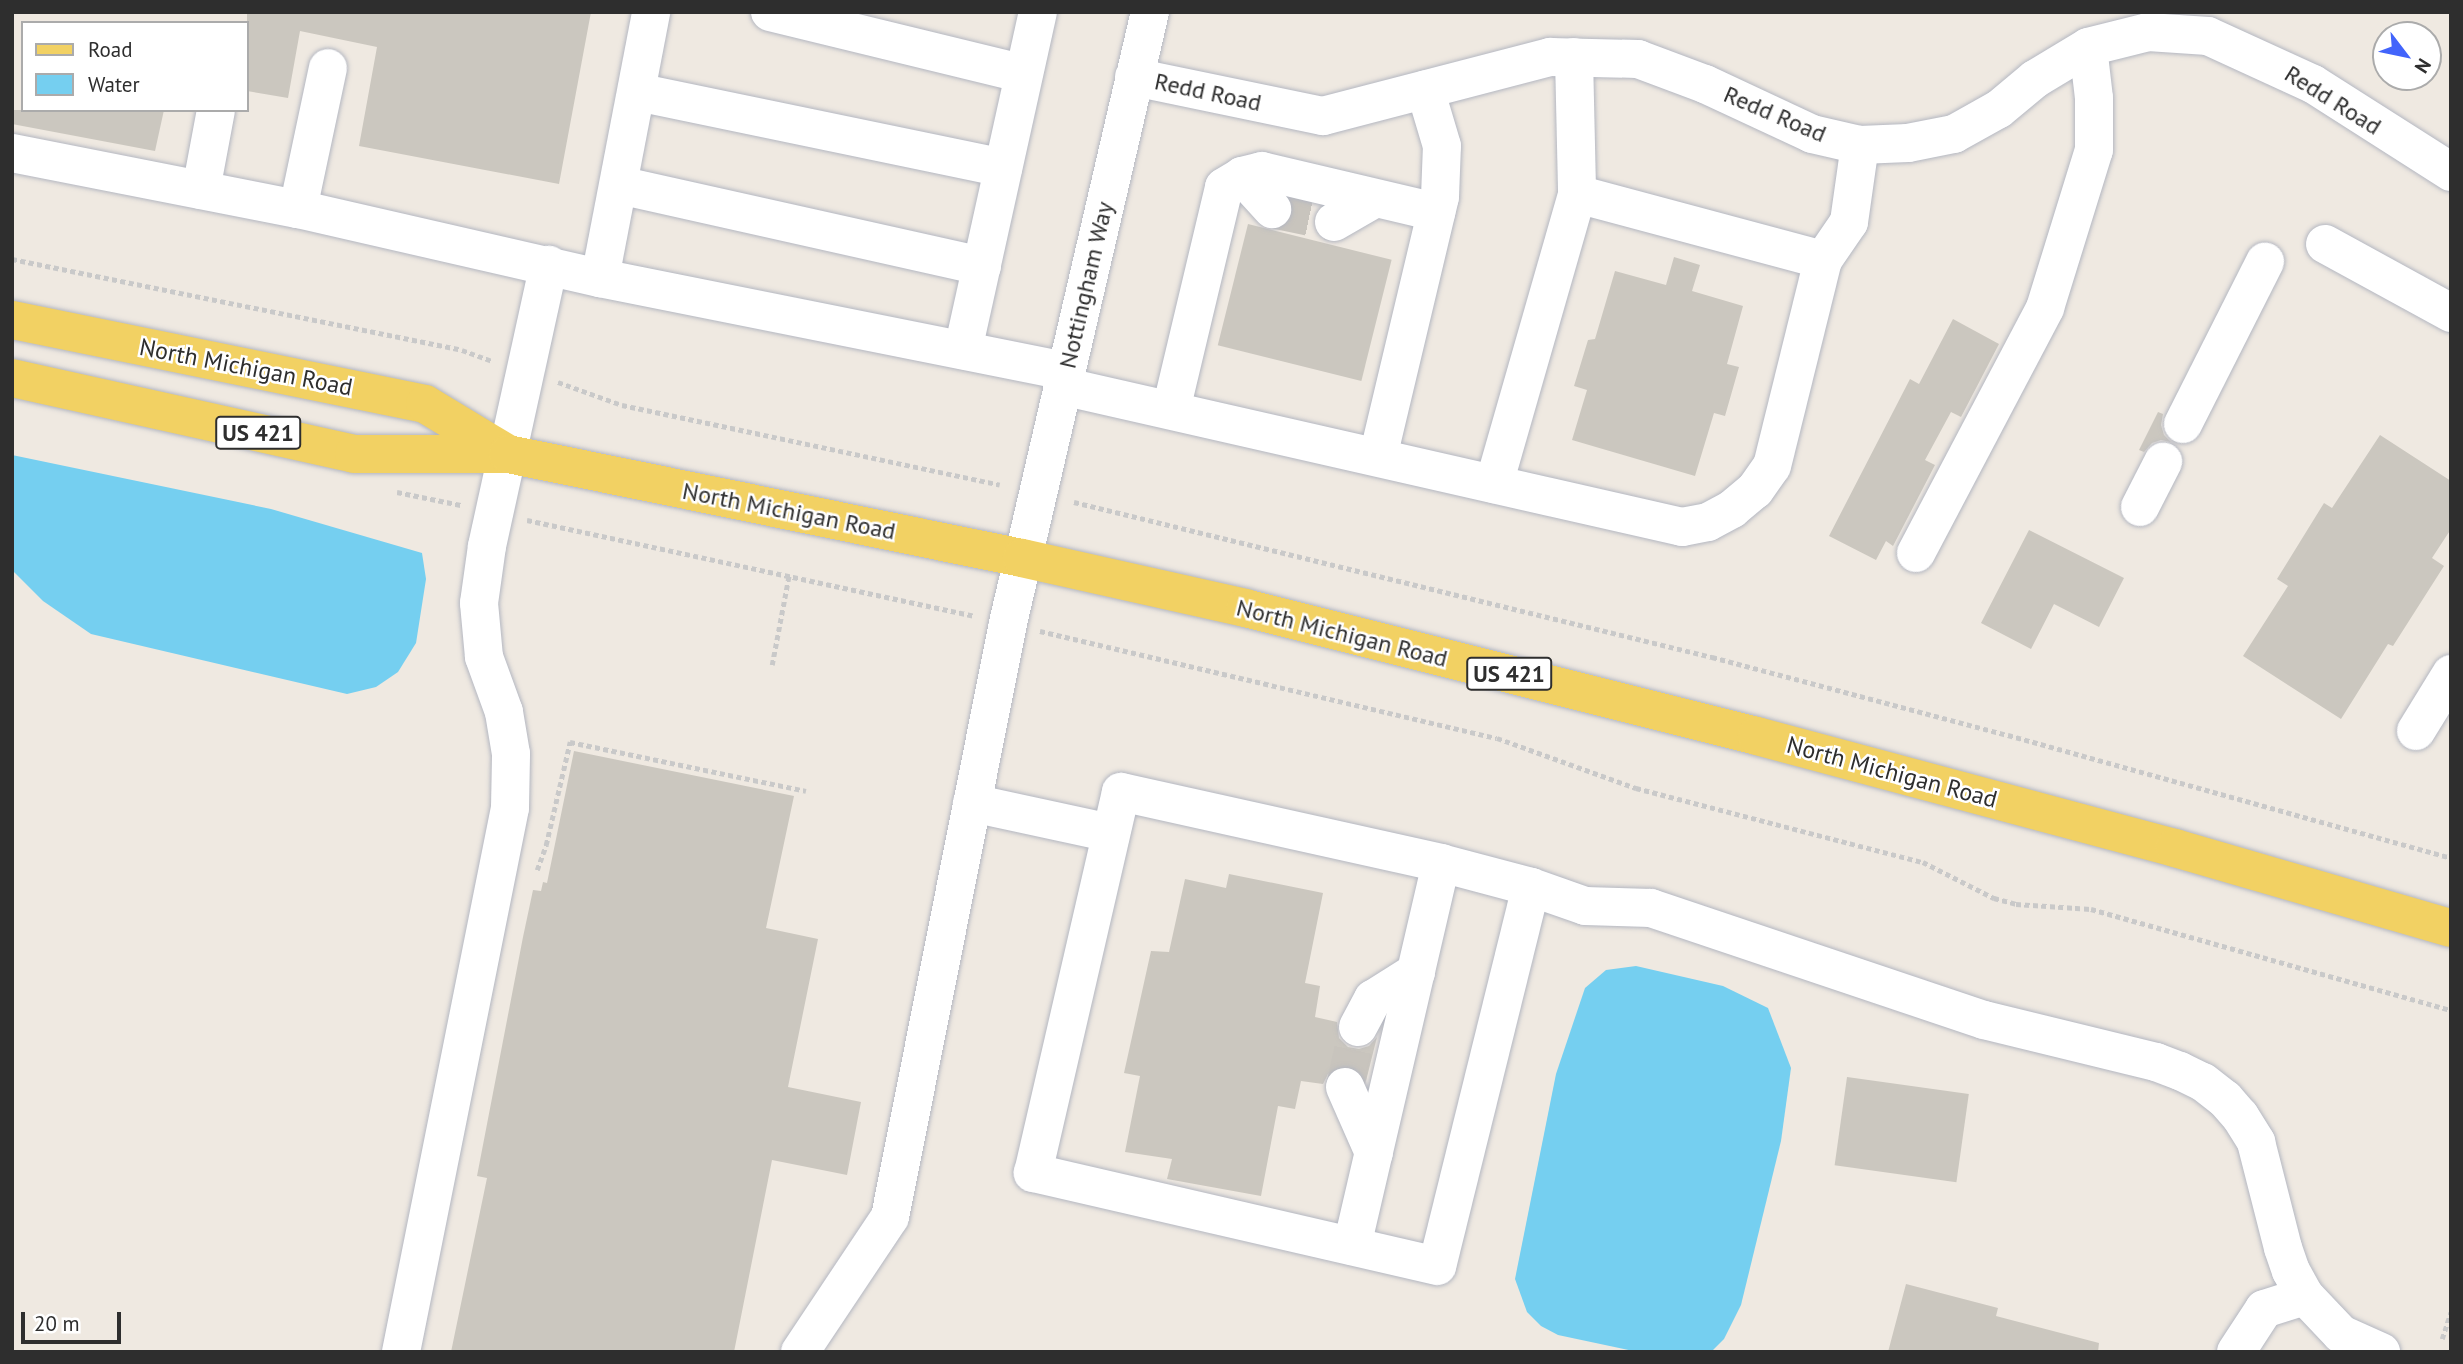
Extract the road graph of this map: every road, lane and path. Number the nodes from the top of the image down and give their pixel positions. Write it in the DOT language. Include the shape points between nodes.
graph roads {
  1 [pos="651,12"];
  2 [pos="770,12"];
  3 [pos="1038,12"];
  4 [pos="1150,12"];
  5 [pos="2088,47"];
  6 [pos="1574,57"];
  7 [pos="328,68"];
  8 [pos="1024,74"];
  9 [pos="1134,77"];
  10 [pos="1425,89"];
  11 [pos="637,92"];
  12 [pos="216,112"];
  13 [pos="1860,145"];
  14 [pos="12,153"];
  15 [pos="1003,167"];
  16 [pos="2451,173"];
  17 [pos="1242,176"];
  18 [pos="619,185"];
  19 [pos="201,190"];
  20 [pos="1577,194"];
  21 [pos="1374,199"];
  22 [pos="298,209"];
  23 [pos="1272,209"];
  24 [pos="1436,212"];
  25 [pos="1334,222"];
  26 [pos="2325,244"];
  27 [pos="1823,260"];
  28 [pos="2265,262"];
  29 [pos="548,265"];
  30 [pos="982,266"];
  31 [pos="600,278"];
  32 [pos="2451,313"];
  33 [pos="12,320"];
  34 [pos="963,350"];
  35 [pos="12,378"];
  36 [pos="1064,378"];
  37 [pos="1171,410"];
  38 [pos="2183,424"];
  39 [pos="508,454"];
  40 [pos="1378,457"];
  41 [pos="2163,462"];
  42 [pos="1494,484"];
  43 [pos="394,492"];
  44 [pos="1074,502"];
  45 [pos="2140,506"];
  46 [pos="495,512"];
  47 [pos="1916,553"];
  48 [pos="1022,558"];
  49 [pos="789,575"];
  50 [pos="1008,623"];
  51 [pos="772,665"];
  52 [pos="2451,675"];
  53 [pos="2416,731"];
  54 [pos="806,791"];
  55 [pos="972,803"];
  56 [pos="1111,834"];
  57 [pos="2451,858"];
  58 [pos="1441,863"];
  59 [pos="535,873"];
  60 [pos="1531,887"];
  61 [pos="2451,928"];
  62 [pos="1416,972"];
  63 [pos="2451,1010"];
  64 [pos="1358,1027"];
  65 [pos="1345,1087"];
  66 [pos="1374,1153"];
  67 [pos="1352,1246"];
  68 [pos="2305,1296"];
  69 [pos="2451,1312"];
  70 [pos="2442,1339"];
  71 [pos="401,1352"];
  72 [pos="800,1352"];
  73 [pos="2236,1352"];
  74 [pos="2381,1352"];
  1 -- 11 [label="street"];
  2 -- 8 [label="street"];
  3 -- 8 [label="street"];
  4 -- 9 [label="street, Nottingham Way"];
  5 -- 13 [label="street, Redd Road" via="2035,79 1999,109 1954,134 1909,143"];
  5 -- 16 [label="street, Redd Road" via="2148,32 2208,36 2313,84"];
  5 -- 47 [label="street" via="2094,150 2049,296"];
  6 -- 10 [label="street, Redd Road" via="1550,57"];
  6 -- 13 [label="street, Redd Road" via="1638,59 1705,84 1812,134"];
  6 -- 20 [label="street"];
  7 -- 22 [label="street"];
  8 -- 15 [label="street"];
  9 -- 10 [label="street, Redd Road" via="1323,116"];
  9 -- 36 [label="street, Nottingham Way"];
  10 -- 24 [label="street" via="1442,146"];
  11 -- 15 [label="street"];
  11 -- 18 [label="street"];
  12 -- 19 [label="street"];
  13 -- 27 [label="street" via="1849,222"];
  14 -- 19 [label="street"];
  15 -- 30 [label="street"];
  17 -- 21 [label="street" via="1262,171"];
  17 -- 23 [label="street"];
  17 -- 37 [label="street" via="1224,187"];
  18 -- 30 [label="street"];
  18 -- 31 [label="street"];
  19 -- 22 [label="street"];
  20 -- 27 [label="street"];
  20 -- 42 [label="street"];
  21 -- 24 [label="street"];
  21 -- 25 [label="street"];
  22 -- 29 [label="street"];
  24 -- 40 [label="street"];
  26 -- 32 [label="street"];
  27 -- 42 [label="street" via="1772,466 1755,490 1732,509 1708,522 1682,527"];
  28 -- 38 [label="street"];
  29 -- 31 [label="street"];
  29 -- 39 [label="street"];
  30 -- 34 [label="street"];
  31 -- 34 [label="street"];
  33 -- 39 [label="main road, North Michigan Road / US 421" via="425,404"];
  34 -- 36 [label="street"];
  35 -- 39 [label="main road, North Michigan Road / US 421" via="354,454"];
  36 -- 37 [label="street"];
  36 -- 48 [label="street, Nottingham Way"];
  37 -- 40 [label="street"];
  39 -- 46 [label="street"];
  39 -- 48 [label="main road, North Michigan Road / US 421"];
  40 -- 42 [label="street"];
  41 -- 45 [label="street"];
  43 -- 46 [label="path"];
  44 -- 57 [label="path" via="1713,657"];
  46 -- 49 [label="path"];
  46 -- 71 [label="street" via="479,603 484,657 504,712 511,754 510,808"];
  48 -- 50 [label="street, Nottingham Way"];
  48 -- 61 [label="main road, North Michigan Road / US 421" via="1245,608 1757,736 2175,848"];
  49 -- 50 [label="path"];
  49 -- 51 [label="path"];
  50 -- 55 [label="street, Nottingham Way"];
  50 -- 63 [label="path" via="1497,738 1636,788 1923,862 1994,898 2091,909"];
  52 -- 53 [label="street"];
  54 -- 59 [label="path" via="570,742"];
  55 -- 56 [label="street"];
  55 -- 72 [label="street, Nottingham Way" via="890,1217"];
  56 -- 58 [label="street" via="1121,792"];
  56 -- 67 [label="street" via="1033,1173"];
  58 -- 60 [label="street"];
  58 -- 62 [label="street"];
  60 -- 67 [label="street" via="1437,1265"];
  60 -- 68 [label="street" via="1585,906 1651,908 1984,1020 2156,1062 2203,1082 2240,1116 2256,1142 2283,1248"];
  62 -- 64 [label="street" via="1373,999"];
  62 -- 66 [label="street"];
  65 -- 66 [label="street"];
  66 -- 67 [label="street"];
  68 -- 73 [label="street" via="2264,1309"];
  68 -- 74 [label="street" via="2341,1334"];
  69 -- 70 [label="path"];
}
